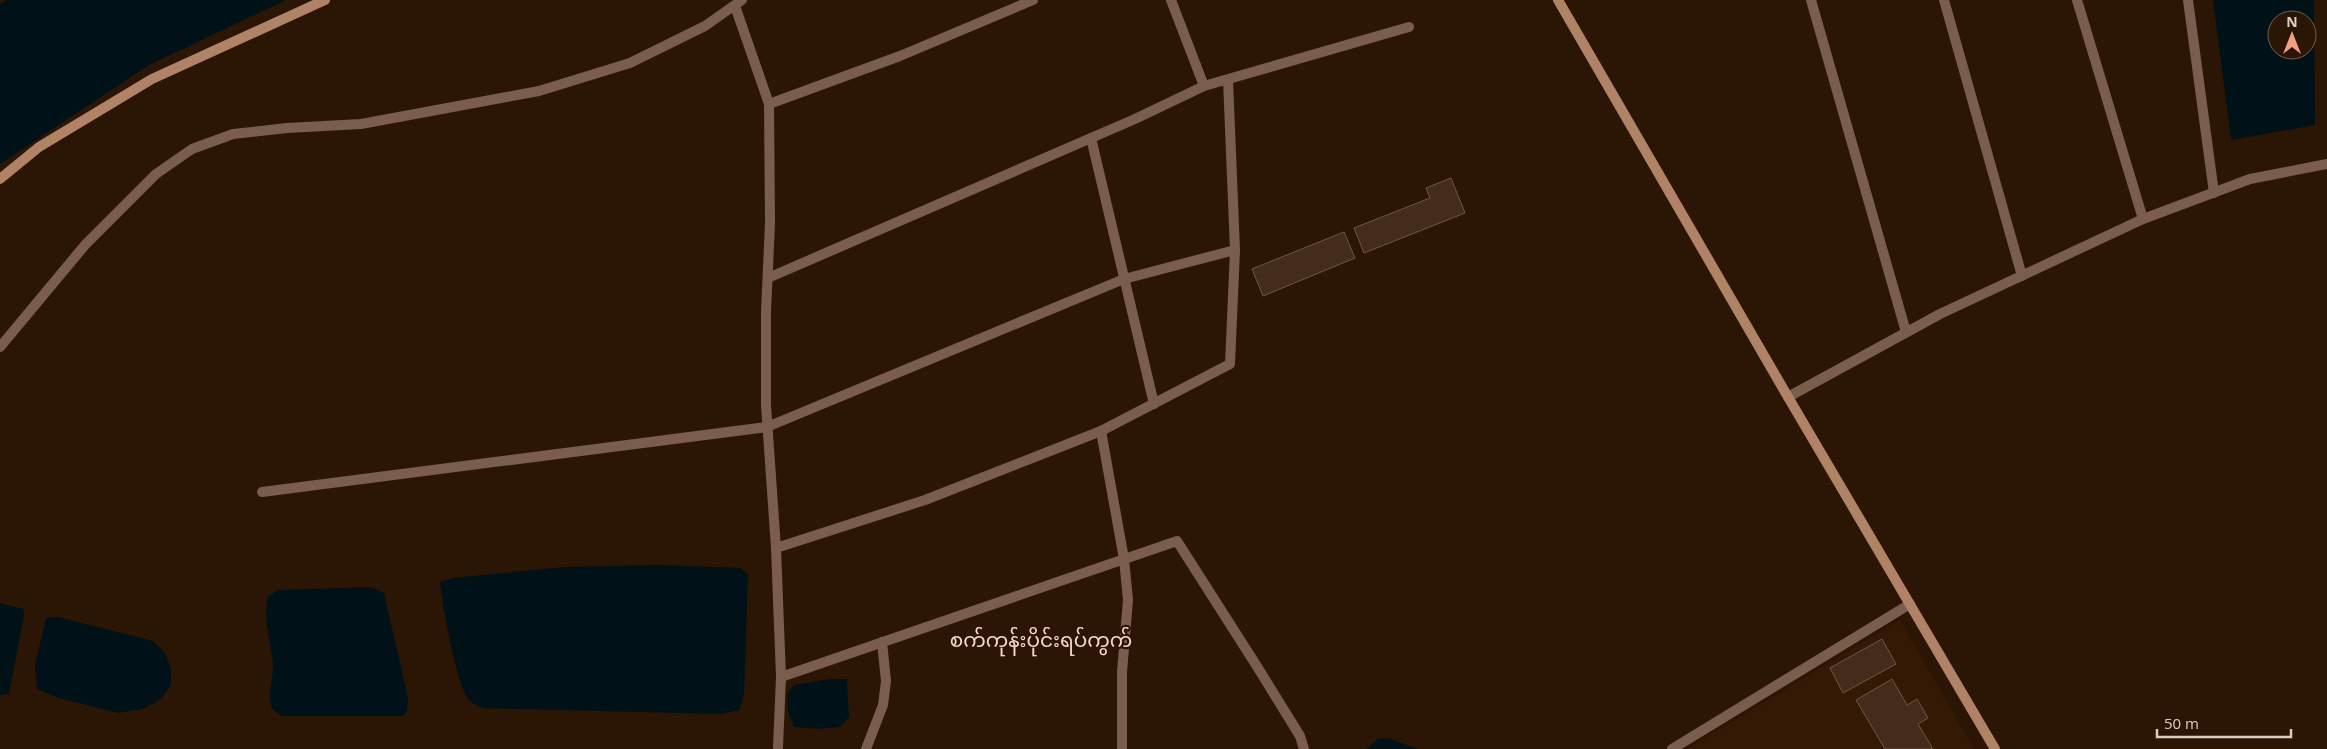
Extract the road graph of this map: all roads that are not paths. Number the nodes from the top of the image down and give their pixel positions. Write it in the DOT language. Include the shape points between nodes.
graph roads {
  1 [pos="325,0"];
  2 [pos="1034,0"];
  3 [pos="1171,0"];
  4 [pos="1558,0"];
  5 [pos="1811,0"];
  6 [pos="1944,0"];
  7 [pos="2078,0"];
  8 [pos="2188,0"];
  9 [pos="739,3"];
  10 [pos="1409,27"];
  11 [pos="1228,80"];
  12 [pos="1204,86"];
  13 [pos="769,104"];
  14 [pos="1091,138"];
  15 [pos="2327,164"];
  16 [pos="0,179"];
  17 [pos="2214,193"];
  18 [pos="2143,219"];
  19 [pos="1236,250"];
  20 [pos="2022,276"];
  21 [pos="768,278"];
  22 [pos="1124,279"];
  23 [pos="1906,332"];
  24 [pos="0,347"];
  25 [pos="1788,397"];
  26 [pos="1154,404"];
  27 [pos="767,427"];
  28 [pos="1101,431"];
  29 [pos="262,492"];
  30 [pos="776,548"];
  31 [pos="1124,559"];
  32 [pos="1910,604"];
  33 [pos="882,642"];
  34 [pos="781,677"];
  35 [pos="778,747"];
  36 [pos="866,749"];
  37 [pos="1122,749"];
  38 [pos="1304,749"];
  39 [pos="1672,749"];
  40 [pos="1995,749"];
  1 -- 16 [label="street" via="152,79 39,148"];
  2 -- 13 [label="street" via="909,53"];
  3 -- 12 [label="street"];
  4 -- 25 [label="street"];
  5 -- 23 [label="street"];
  6 -- 20 [label="street"];
  7 -- 18 [label="street"];
  8 -- 17 [label="street"];
  9 -- 13 [label="street"];
  9 -- 24 [label="street" via="705,26 630,63 539,91 361,124 233,134 192,149 156,174 85,246"];
  10 -- 11 [label="street"];
  11 -- 12 [label="street"];
  11 -- 19 [label="street"];
  12 -- 14 [label="street"];
  13 -- 21 [label="street"];
  14 -- 21 [label="street"];
  14 -- 22 [label="street"];
  15 -- 17 [label="street" via="2250,179"];
  17 -- 18 [label="street"];
  18 -- 20 [label="street"];
  19 -- 22 [label="street"];
  19 -- 26 [label="street" via="1230,364"];
  20 -- 23 [label="street"];
  21 -- 27 [label="street"];
  22 -- 26 [label="street"];
  22 -- 27 [label="street"];
  23 -- 25 [label="street"];
  25 -- 32 [label="street"];
  26 -- 28 [label="street"];
  27 -- 29 [label="street"];
  27 -- 30 [label="street"];
  28 -- 30 [label="street" via="925,500"];
  28 -- 31 [label="street"];
  30 -- 34 [label="street"];
  31 -- 33 [label="street"];
  31 -- 37 [label="street" via="1128,600 1122,672"];
  31 -- 38 [label="street" via="1176,541 1300,736"];
  32 -- 39 [label="street"];
  32 -- 40 [label="street"];
  33 -- 34 [label="street"];
  33 -- 36 [label="street" via="886,681 883,705"];
  34 -- 35 [label="street"];
}
